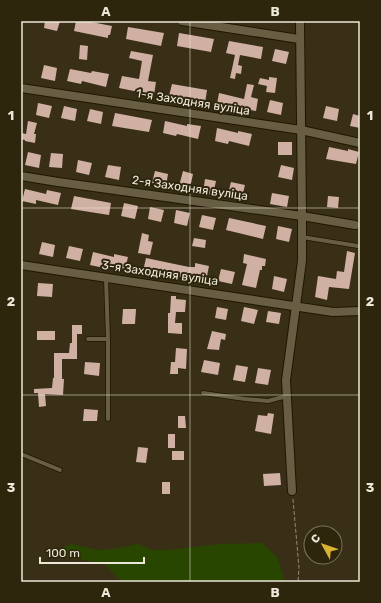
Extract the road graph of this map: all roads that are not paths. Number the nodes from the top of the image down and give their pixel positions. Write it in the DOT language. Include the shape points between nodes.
graph roads {
  1 [pos="182,21"];
  2 [pos="300,21"];
  3 [pos="299,39"];
  4 [pos="21,88"];
  5 [pos="301,130"];
  6 [pos="360,143"];
  7 [pos="21,176"];
  8 [pos="302,216"];
  9 [pos="355,225"];
  10 [pos="302,237"];
  11 [pos="358,246"];
  12 [pos="21,265"];
  13 [pos="106,278"];
  14 [pos="295,306"];
  15 [pos="360,311"];
  16 [pos="88,339"];
  17 [pos="108,339"];
  18 [pos="203,393"];
  19 [pos="287,396"];
  20 [pos="108,419"];
  21 [pos="21,454"];
  22 [pos="60,470"];
  23 [pos="292,491"];
  1 -- 3 [label="street"];
  2 -- 3 [label="street"];
  3 -- 5 [label="street"];
  4 -- 5 [label="street, 1-я Заходняя вуліца"];
  5 -- 6 [label="street, 1-я Заходняя вуліца"];
  5 -- 8 [label="street"];
  7 -- 8 [label="street, 2-я Заходняя вуліца"];
  8 -- 9 [label="street, 2-я Заходняя вуліца"];
  8 -- 10 [label="street"];
  10 -- 11 [label="lane"];
  10 -- 14 [label="street" via="302,261"];
  12 -- 13 [label="street, 3-я Заходняя вуліца"];
  13 -- 14 [label="street, 3-я Заходняя вуліца"];
  13 -- 17 [label="lane"];
  14 -- 15 [label="street, 3-я Заходняя вуліца" via="333,312"];
  14 -- 19 [label="street" via="286,380"];
  16 -- 17 [label="lane"];
  17 -- 20 [label="lane"];
  18 -- 19 [label="lane" via="268,401"];
  19 -- 23 [label="street"];
  21 -- 22 [label="lane"];
}
